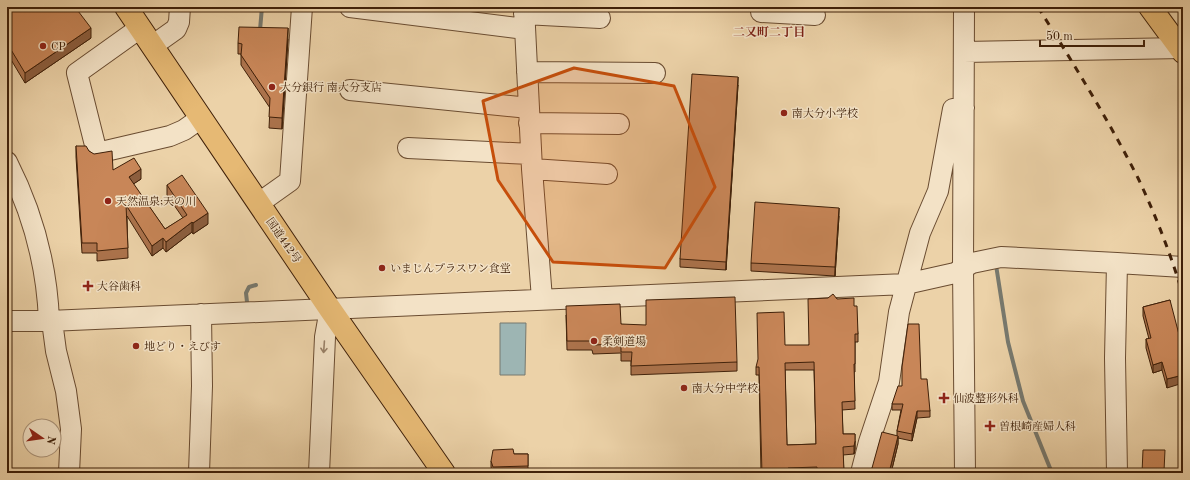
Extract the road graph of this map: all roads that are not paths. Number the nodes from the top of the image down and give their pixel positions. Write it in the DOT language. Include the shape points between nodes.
graph roads {
  1 [pos="126,7"];
  2 [pos="180,7"];
  3 [pos="302,7"];
  4 [pos="350,7"];
  5 [pos="762,7"];
  6 [pos="964,7"];
  7 [pos="1150,7"];
  8 [pos="815,15"];
  9 [pos="524,17"];
  10 [pos="600,18"];
  11 [pos="140,28"];
  12 [pos="152,46"];
  13 [pos="1182,49"];
  14 [pos="964,52"];
  15 [pos="527,72"];
  16 [pos="655,74"];
  17 [pos="350,90"];
  18 [pos="964,108"];
  19 [pos="529,115"];
  20 [pos="201,118"];
  21 [pos="619,124"];
  22 [pos="408,148"];
  23 [pos="7,162"];
  24 [pos="531,162"];
  25 [pos="607,174"];
  26 [pos="259,203"];
  27 [pos="1116,262"];
  28 [pos="1183,267"];
  29 [pos="963,268"];
  30 [pos="906,284"];
  31 [pos="542,299"];
  32 [pos="330,309"];
  33 [pos="201,314"];
  34 [pos="7,321"];
  35 [pos="50,321"];
  36 [pos="69,473"];
  37 [pos="200,473"];
  38 [pos="319,473"];
  39 [pos="444,473"];
  40 [pos="861,473"];
  41 [pos="965,473"];
  42 [pos="1117,473"];
  1 -- 11 [label="main road, 国道442号"];
  2 -- 12 [label="street" via="176,29"];
  3 -- 26 [label="street" via="290,181"];
  4 -- 9 [label="street"];
  5 -- 8 [label="street" via="761,12"];
  6 -- 14 [label="street"];
  7 -- 13 [label="main road"];
  9 -- 10 [label="street"];
  9 -- 15 [label="street"];
  11 -- 12 [label="main road, 国道442号"];
  11 -- 20 [label="street" via="77,73 97,153 170,136"];
  12 -- 20 [label="main road, 国道442号"];
  13 -- 14 [label="street"];
  14 -- 18 [label="street"];
  15 -- 16 [label="street"];
  15 -- 19 [label="street"];
  17 -- 19 [label="street"];
  18 -- 29 [label="street"];
  18 -- 30 [label="street" via="953,109 938,191 920,233"];
  19 -- 21 [label="street"];
  19 -- 24 [label="street"];
  20 -- 26 [label="main road, 国道442号"];
  22 -- 24 [label="street"];
  23 -- 35 [label="street" via="21,191 39,247"];
  24 -- 25 [label="street"];
  24 -- 31 [label="street"];
  26 -- 32 [label="main road, 国道442号"];
  27 -- 28 [label="street"];
  27 -- 29 [label="street" via="1001,257 972,263"];
  27 -- 42 [label="street"];
  29 -- 30 [label="street" via="955,273"];
  29 -- 41 [label="street"];
  30 -- 31 [label="street"];
  30 -- 40 [label="street" via="896,327 889,382"];
  31 -- 32 [label="street"];
  32 -- 33 [label="street"];
  32 -- 38 [label="street, one-way" via="324,350"];
  32 -- 39 [label="main road, 国道442号"];
  33 -- 35 [label="street"];
  33 -- 37 [label="street"];
  34 -- 35 [label="street"];
  35 -- 36 [label="street" via="66,391 71,429"];
}
